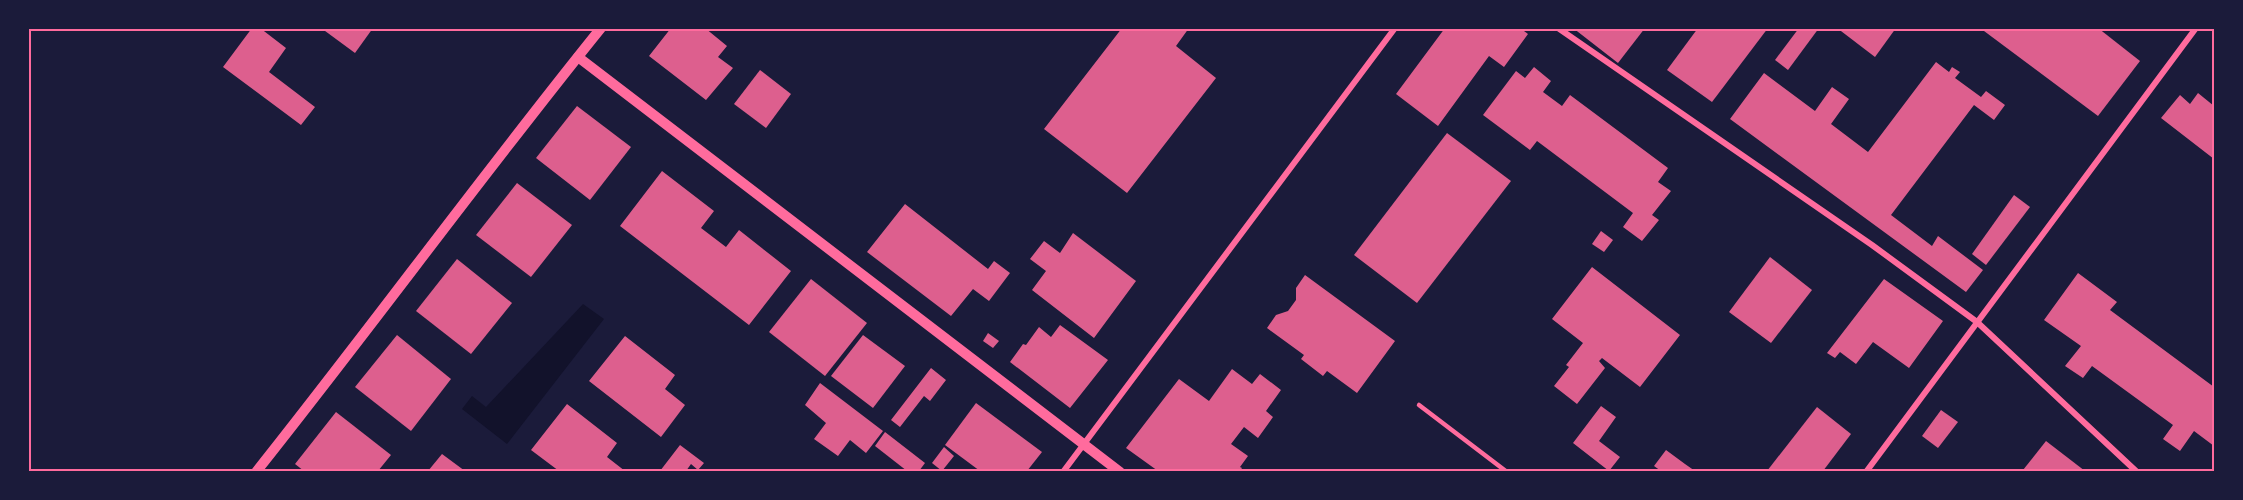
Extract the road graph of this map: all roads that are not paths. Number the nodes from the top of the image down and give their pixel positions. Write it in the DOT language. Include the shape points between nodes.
graph roads {
  1 [pos="601,28"];
  2 [pos="1395,28"];
  3 [pos="1557,28"];
  4 [pos="2196,28"];
  5 [pos="578,57"];
  6 [pos="1977,322"];
  7 [pos="1419,405"];
  8 [pos="1084,444"];
  9 [pos="256,471"];
  10 [pos="1063,471"];
  11 [pos="1120,471"];
  12 [pos="1507,471"];
  13 [pos="1866,471"];
  14 [pos="2137,471"];
  1 -- 5 [label="street"];
  2 -- 8 [label="street"];
  3 -- 6 [label="street"];
  4 -- 6 [label="street"];
  5 -- 8 [label="street"];
  5 -- 9 [label="street"];
  6 -- 13 [label="street"];
  6 -- 14 [label="street"];
  7 -- 12 [label="lane"];
  8 -- 10 [label="street"];
  8 -- 11 [label="street"];
}
